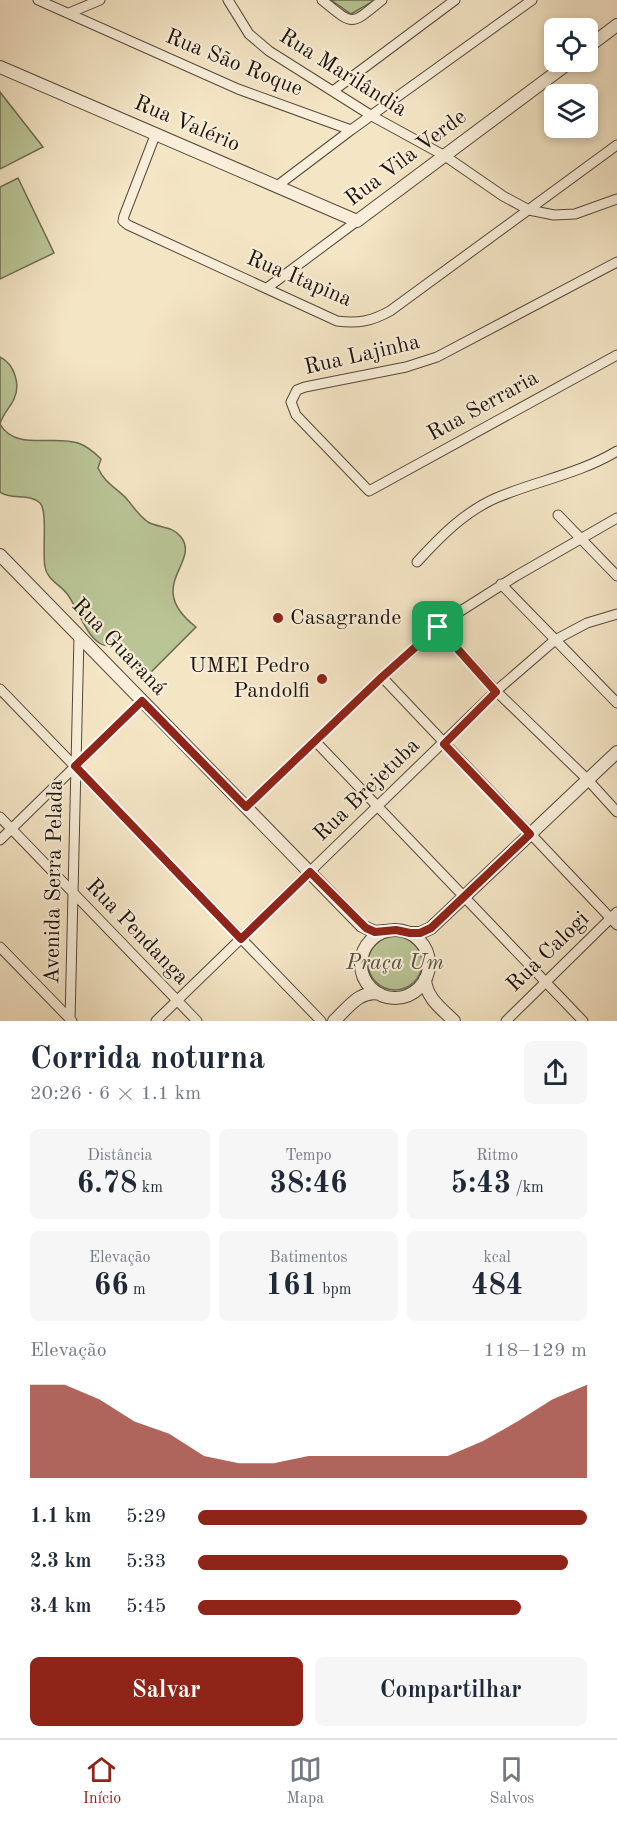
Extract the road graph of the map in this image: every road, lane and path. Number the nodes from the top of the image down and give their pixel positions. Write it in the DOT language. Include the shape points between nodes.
graph roads {
  1 [pos="38,0"];
  2 [pos="100,0"];
  3 [pos="228,0"];
  4 [pos="322,0"];
  5 [pos="382,0"];
  6 [pos="455,0"];
  7 [pos="532,0"];
  8 [pos="69,13"];
  9 [pos="617,26"];
  10 [pos="598,40"];
  11 [pos="0,67"];
  12 [pos="557,72"];
  13 [pos="333,91"];
  14 [pos="372,116"];
  15 [pos="351,130"];
  16 [pos="156,133"];
  17 [pos="617,145"];
  18 [pos="445,156"];
  19 [pos="277,186"];
  20 [pos="617,200"];
  21 [pos="529,210"];
  22 [pos="357,221"];
  23 [pos="617,262"];
  24 [pos="267,288"];
  25 [pos="617,355"];
  26 [pos="617,451"];
  27 [pos="369,491"];
  28 [pos="558,515"];
  29 [pos="617,518"];
  30 [pos="580,540"];
  31 [pos="0,555"];
  32 [pos="417,562"];
  33 [pos="617,576"];
  34 [pos="501,584"];
  35 [pos="617,614"];
  36 [pos="438,627"];
  37 [pos="79,636"];
  38 [pos="555,640"];
  39 [pos="382,677"];
  40 [pos="0,689"];
  41 [pos="496,692"];
  42 [pos="142,701"];
  43 [pos="617,703"];
  44 [pos="315,741"];
  45 [pos="444,744"];
  46 [pos="617,752"];
  47 [pos="75,766"];
  48 [pos="588,780"];
  49 [pos="246,807"];
  50 [pos="378,808"];
  51 [pos="617,812"];
  52 [pos="0,818"];
  53 [pos="11,829"];
  54 [pos="530,834"];
  55 [pos="0,840"];
  56 [pos="310,872"];
  57 [pos="73,894"];
  58 [pos="464,898"];
  59 [pos="615,918"];
  60 [pos="359,923"];
  61 [pos="431,928"];
  62 [pos="384,931"];
  63 [pos="410,933"];
  64 [pos="241,939"];
  65 [pos="0,946"];
  66 [pos="426,950"];
  67 [pos="363,952"];
  68 [pos="364,978"];
  69 [pos="425,979"];
  70 [pos="545,982"];
  71 [pos="413,993"];
  72 [pos="380,994"];
  73 [pos="433,999"];
  74 [pos="177,1000"];
  75 [pos="356,1000"];
  76 [pos="71,1020"];
  77 [pos="156,1021"];
  78 [pos="197,1021"];
  79 [pos="321,1021"];
  80 [pos="334,1021"];
  81 [pos="454,1021"];
  82 [pos="506,1021"];
  83 [pos="583,1021"];
  1 -- 8 [label="street, Rua São Roque"];
  2 -- 8 [label="street"];
  3 -- 13 [label="street, Rua Marilândia" via="242,25 259,43"];
  4 -- 5 [label="street" via="351,21 358,20"];
  6 -- 13 [label="street"];
  7 -- 14 [label="street"];
  8 -- 15 [label="street, Rua São Roque" via="238,89"];
  9 -- 10 [label="street"];
  11 -- 16 [label="street, Rua Valério"];
  12 -- 18 [label="street, Rua Vila Verde"];
  13 -- 14 [label="street, Rua Marilândia"];
  14 -- 15 [label="street"];
  14 -- 18 [label="street, Rua Marilândia"];
  15 -- 19 [label="street"];
  16 -- 19 [label="street, Rua Valério"];
  16 -- 24 [label="street, Rua Itapina" via="123,221"];
  17 -- 21 [label="street, Rua Itapina"];
  18 -- 21 [label="street, Rua Marilândia"];
  18 -- 22 [label="street, Rua Vila Verde"];
  19 -- 22 [label="street, Rua Valério"];
  20 -- 21 [label="street, Rua Marilândia" via="575,214"];
  21 -- 24 [label="street, Rua Itapina" via="390,311 369,321 337,321"];
  22 -- 24 [label="street, Rua Vila Verde"];
  23 -- 27 [label="street, Rua Lajinha" via="437,357 297,390 291,402 296,415"];
  25 -- 27 [label="street, Rua Serraria"];
  26 -- 32 [label="street" via="597,463 483,505 463,517"];
  28 -- 30 [label="street"];
  29 -- 30 [label="street"];
  30 -- 33 [label="street"];
  30 -- 34 [label="street"];
  31 -- 37 [label="street, Rua Guaraná"];
  34 -- 36 [label="street"];
  34 -- 38 [label="street"];
  35 -- 38 [label="street, Rua Brejetuba" via="587,623"];
  36 -- 39 [label="street"];
  36 -- 41 [label="street"];
  37 -- 42 [label="street, Rua Guaraná"];
  37 -- 47 [label="street, Avenida Serra Pelada"];
  38 -- 41 [label="street, Rua Brejetuba"];
  38 -- 43 [label="street"];
  39 -- 44 [label="street"];
  39 -- 45 [label="street"];
  40 -- 47 [label="street"];
  41 -- 45 [label="street, Rua Brejetuba"];
  41 -- 48 [label="street"];
  42 -- 47 [label="street"];
  42 -- 49 [label="street, Rua Guaraná"];
  44 -- 49 [label="street"];
  44 -- 50 [label="street"];
  45 -- 50 [label="street, Rua Brejetuba"];
  45 -- 54 [label="street"];
  46 -- 48 [label="street"];
  47 -- 53 [label="street"];
  47 -- 57 [label="street, Avenida Serra Pelada"];
  47 -- 64 [label="street"];
  48 -- 51 [label="street"];
  48 -- 54 [label="street"];
  49 -- 56 [label="street, Rua Guaraná"];
  50 -- 56 [label="street, Rua Brejetuba"];
  50 -- 58 [label="street"];
  52 -- 53 [label="street, Rua Pendanga"];
  53 -- 55 [label="street"];
  53 -- 57 [label="street, Rua Pendanga"];
  54 -- 58 [label="street"];
  54 -- 59 [label="street"];
  56 -- 60 [label="street, Rua Guaraná"];
  56 -- 64 [label="street, Rua Brejetuba"];
  57 -- 74 [label="street, Rua Pendanga"];
  57 -- 76 [label="street, Avenida Serra Pelada"];
  58 -- 61 [label="street"];
  58 -- 70 [label="street"];
  59 -- 70 [label="street, Rua Calogi"];
  60 -- 62 [label="street, Rua Guaraná" via="370,930"];
  60 -- 67 [label="street" via="364,935"];
  61 -- 63 [label="street"];
  61 -- 66 [label="street"];
  62 -- 63 [label="street"];
  62 -- 67 [label="street"];
  63 -- 66 [label="street"];
  64 -- 74 [label="street, Rua Brejetuba"];
  64 -- 79 [label="street"];
  65 -- 76 [label="street"];
  66 -- 69 [label="street" via="429,964"];
  67 -- 68 [label="street"];
  68 -- 72 [label="street"];
  68 -- 75 [label="street" via="363,990"];
  69 -- 71 [label="street"];
  69 -- 73 [label="street"];
  70 -- 82 [label="street, Rua Calogi"];
  70 -- 83 [label="street"];
  71 -- 72 [label="street" via="394,997"];
  71 -- 73 [label="street"];
  72 -- 75 [label="street" via="367,993"];
  73 -- 81 [label="street"];
  74 -- 77 [label="street, Rua Brejetuba"];
  74 -- 78 [label="street, Rua Pendanga"];
  75 -- 80 [label="street"];
}
